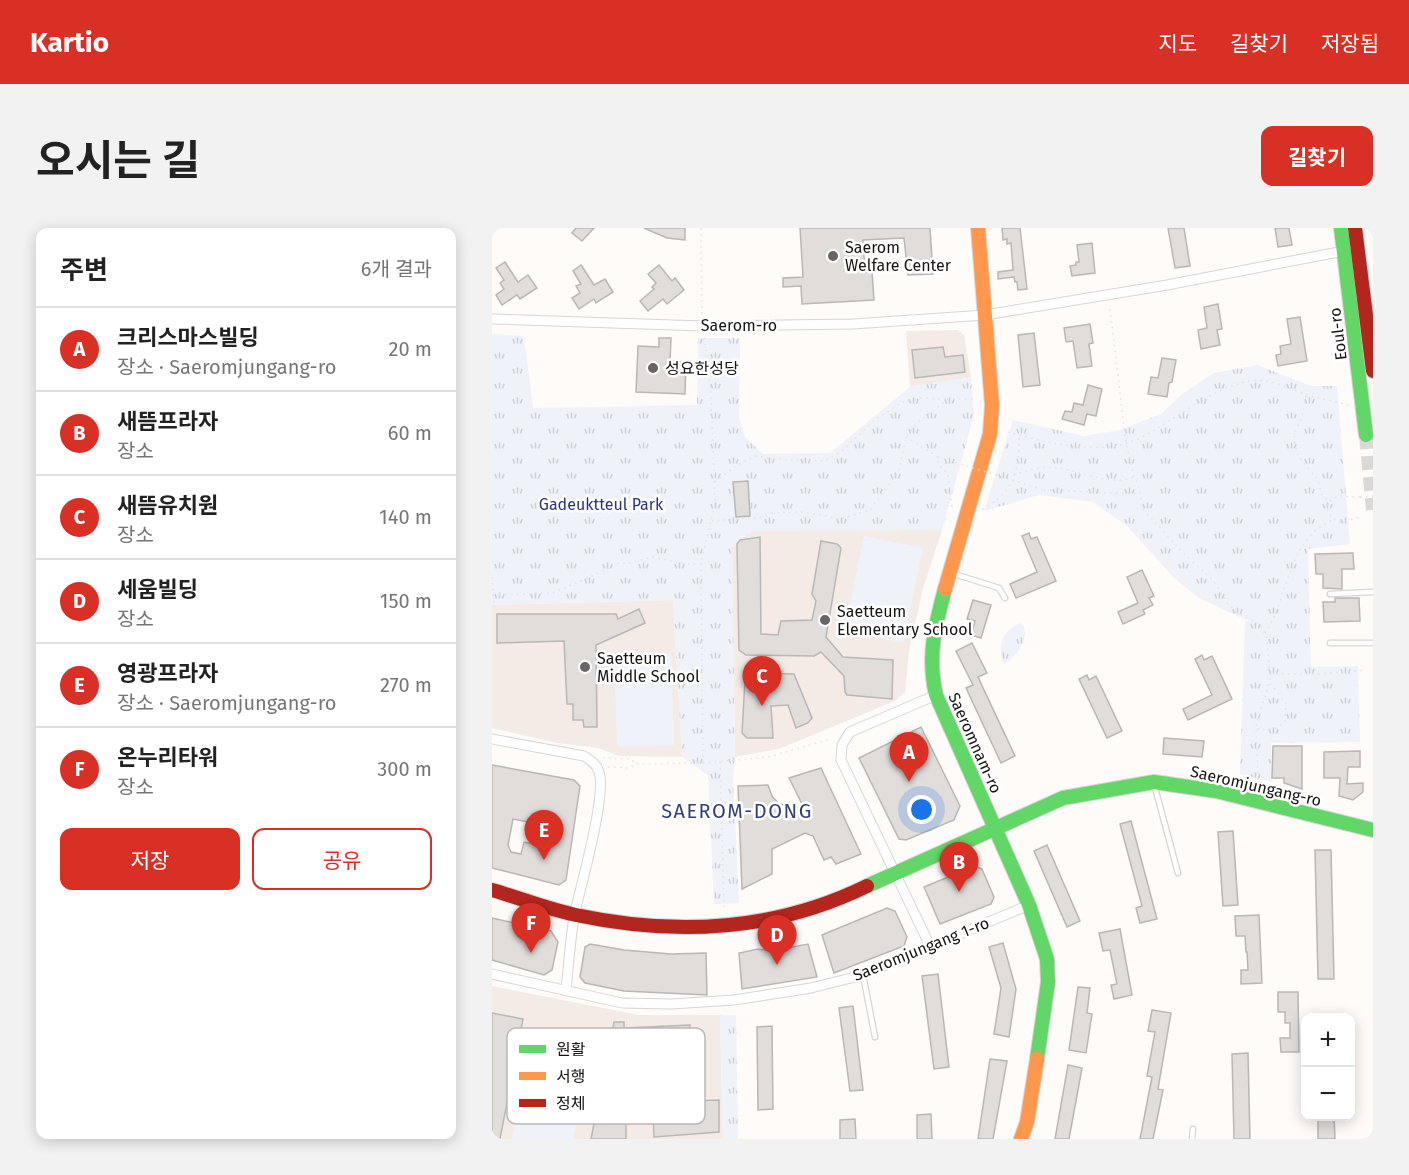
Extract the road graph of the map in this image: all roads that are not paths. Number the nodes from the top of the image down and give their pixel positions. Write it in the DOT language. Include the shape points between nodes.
graph roads {
  1 [pos="978,228"];
  2 [pos="1341,228"];
  3 [pos="1354,228"];
  4 [pos="1351,250"];
  5 [pos="985,315"];
  6 [pos="492,319"];
  7 [pos="1373,371"];
  8 [pos="1366,435"];
  9 [pos="949,572"];
  10 [pos="1373,592"];
  11 [pos="1330,594"];
  12 [pos="1005,598"];
  13 [pos="1330,643"];
  14 [pos="1373,643"];
  15 [pos="936,695"];
  16 [pos="492,739"];
  17 [pos="1154,782"];
  18 [pos="996,829"];
  19 [pos="1373,830"];
  20 [pos="896,872"];
  21 [pos="1179,873"];
  22 [pos="492,890"];
  23 [pos="1029,905"];
  24 [pos="575,915"];
  25 [pos="930,946"];
  26 [pos="492,974"];
  27 [pos="863,975"];
  28 [pos="566,990"];
  29 [pos="875,1037"];
  30 [pos="1027,1122"];
  31 [pos="1193,1129"];
  32 [pos="1021,1139"];
  33 [pos="1028,1139"];
  34 [pos="1192,1139"];
  1 -- 5 [label="street, Saeromnam-ro"];
  2 -- 4 [label="street, Eoul-ro"];
  3 -- 4 [label="street, Eoul-ro"];
  4 -- 5 [label="street, Saerom-ro"];
  4 -- 7 [label="street, Eoul-ro"];
  4 -- 8 [label="street, Eoul-ro"];
  5 -- 6 [label="street, Saerom-ro" via="853,324"];
  5 -- 9 [label="street, Saeromnam-ro" via="992,405 990,434"];
  9 -- 12 [label="lane" via="999,588"];
  9 -- 15 [label="street, Saeromnam-ro" via="934,628 931,661"];
  10 -- 11 [label="lane"];
  13 -- 14 [label="lane"];
  15 -- 18 [label="street, Saeromnam-ro"];
  15 -- 20 [label="street" via="850,732 842,745 841,760"];
  16 -- 24 [label="street" via="584,756 599,772 599,803"];
  17 -- 18 [label="street, Saeromjungang-ro" via="1064,798"];
  17 -- 19 [label="street, Saeromjungang-ro" via="1216,791"];
  17 -- 21 [label="lane"];
  18 -- 20 [label="street, Saeromjungang-ro"];
  18 -- 23 [label="street, Saeromnam-ro"];
  20 -- 24 [label="street, Saeromjungang-ro" via="838,900 759,922 654,927"];
  20 -- 25 [label="street"];
  22 -- 24 [label="street, Saeromjungang-ro"];
  23 -- 25 [label="street, Saeromjungang 1-ro"];
  23 -- 30 [label="street, Saeromnam-ro" via="1047,959 1048,982"];
  24 -- 28 [label="street"];
  25 -- 27 [label="street, Saeromjungang 1-ro"];
  26 -- 28 [label="street, Saeromjungang 1-ro"];
  27 -- 28 [label="street, Saeromjungang 1-ro" via="787,992 696,1004 622,1003"];
  27 -- 29 [label="lane"];
  30 -- 32 [label="street, Saeromnam-ro"];
  30 -- 33 [label="street, Saeromnam-ro"];
  31 -- 34 [label="lane"];
}
